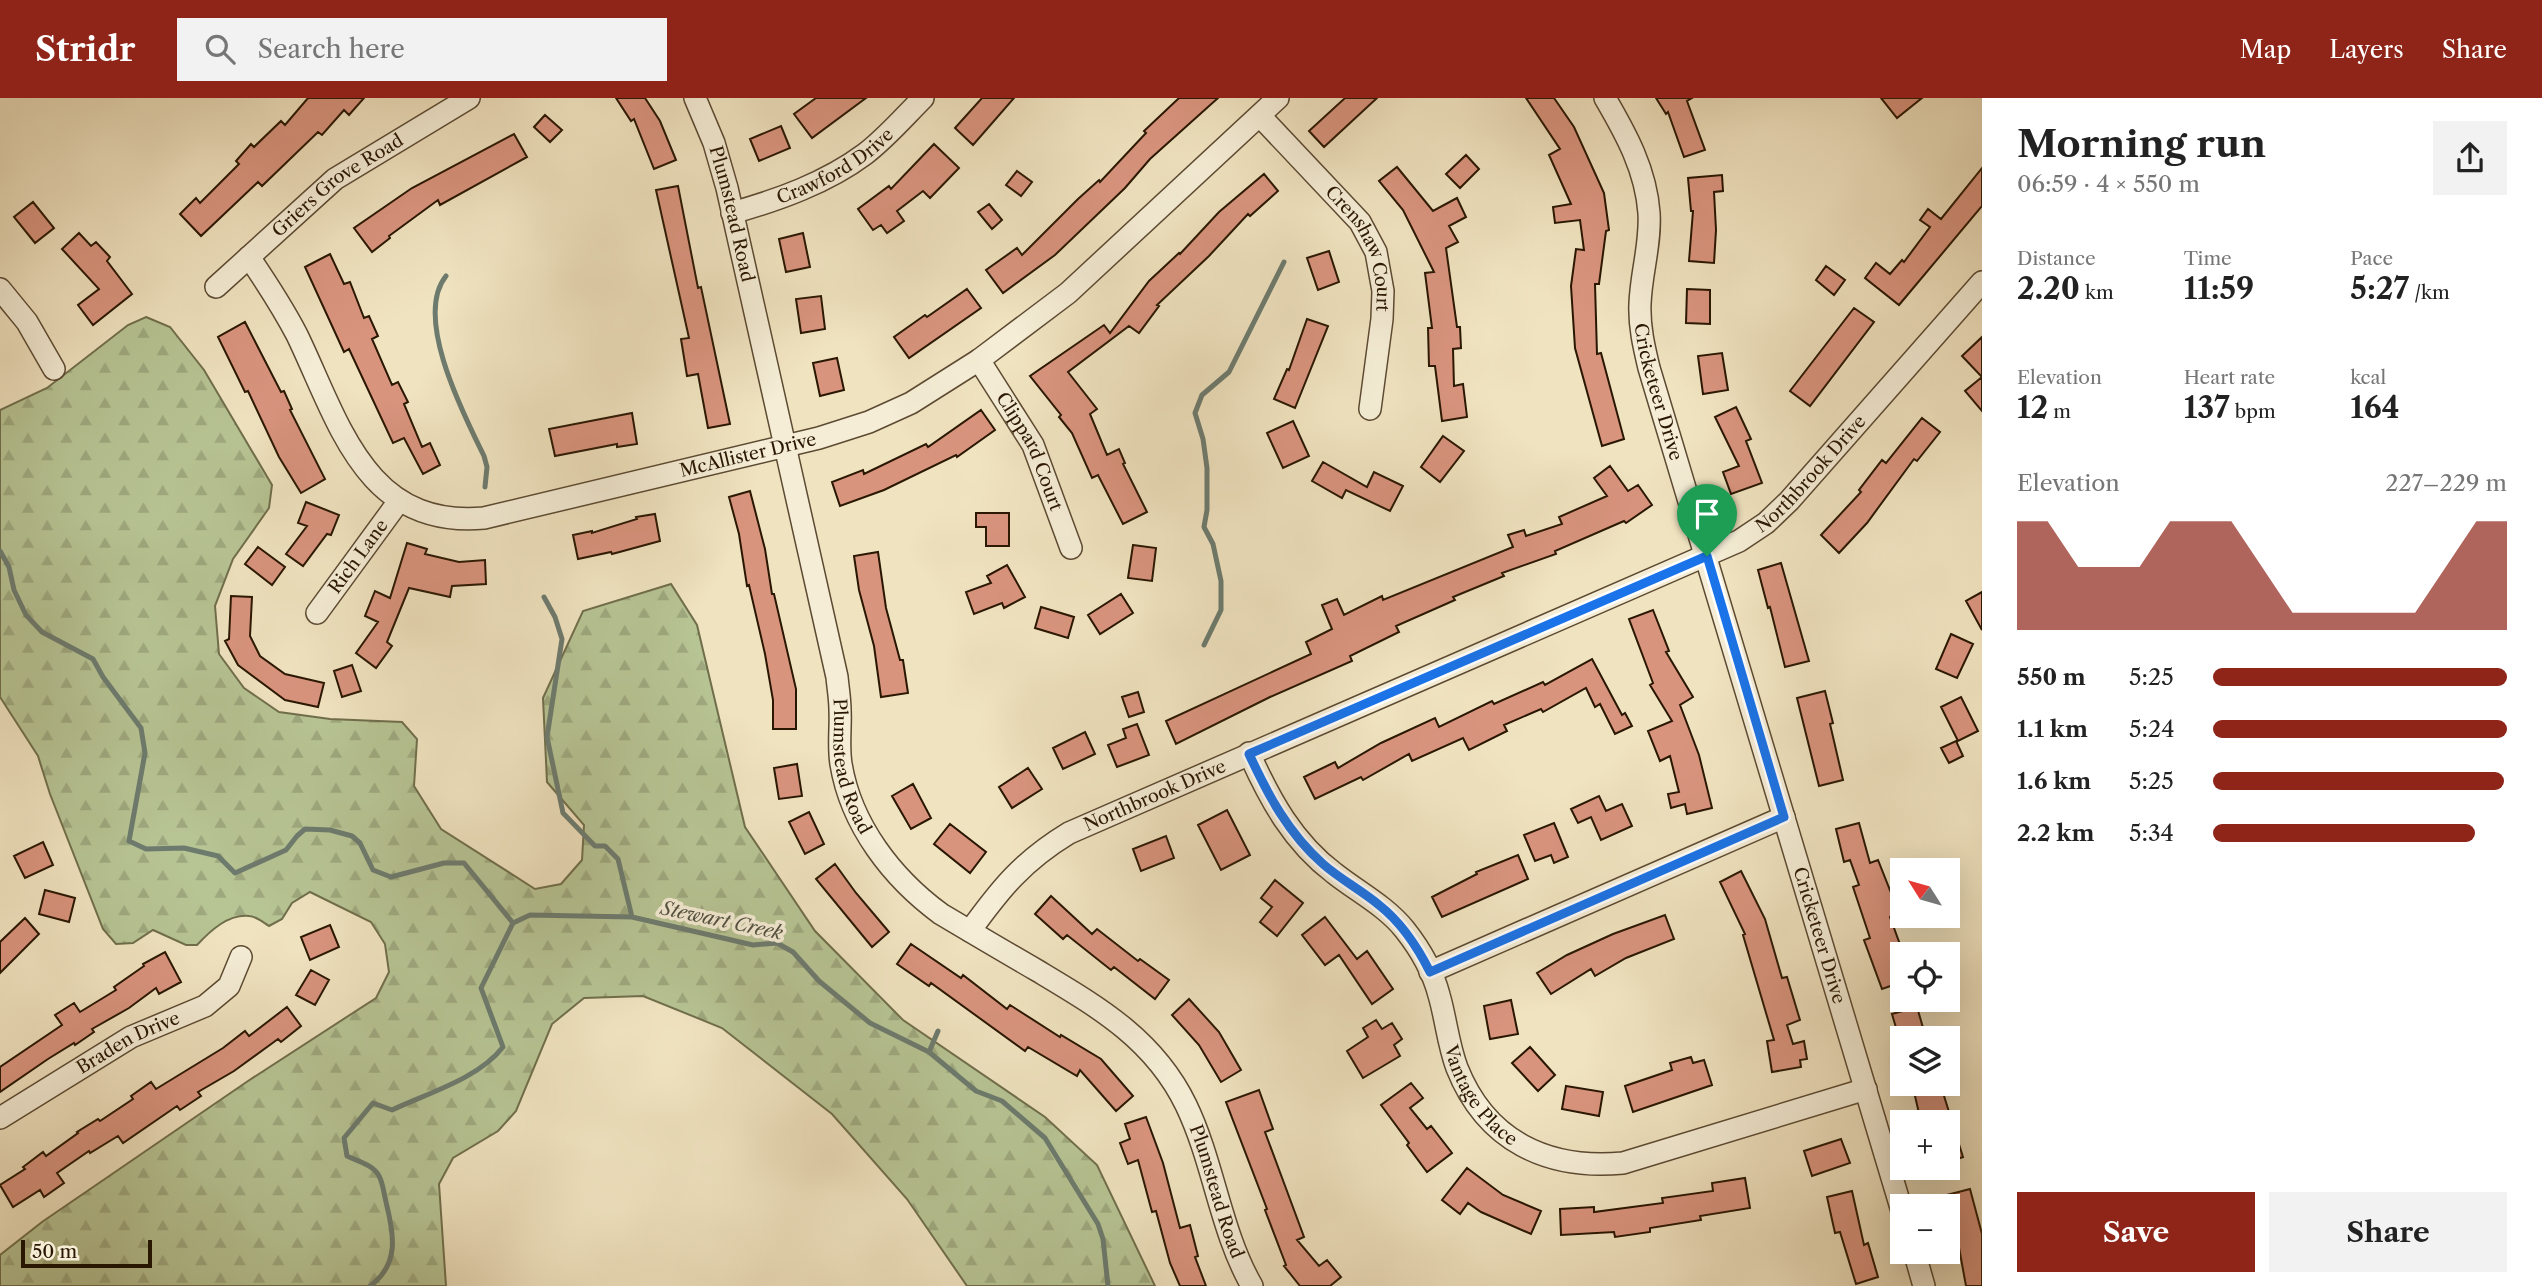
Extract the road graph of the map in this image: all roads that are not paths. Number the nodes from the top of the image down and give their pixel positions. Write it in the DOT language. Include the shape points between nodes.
graph roads {
  1 [pos="469,98"];
  2 [pos="695,98"];
  3 [pos="923,98"];
  4 [pos="1278,98"];
  5 [pos="1605,98"];
  6 [pos="1260,116"];
  7 [pos="732,213"];
  8 [pos="249,257"];
  9 [pos="1982,282"];
  10 [pos="216,287"];
  11 [pos="0,289"];
  12 [pos="979,360"];
  13 [pos="54,369"];
  14 [pos="1370,409"];
  15 [pos="785,446"];
  16 [pos="399,501"];
  17 [pos="1071,548"];
  18 [pos="1707,556"];
  19 [pos="317,613"];
  20 [pos="1249,754"];
  21 [pos="1784,817"];
  22 [pos="970,931"];
  23 [pos="241,957"];
  24 [pos="1430,972"];
  25 [pos="1866,1089"];
  26 [pos="0,1118"];
  27 [pos="1897,1194"];
  28 [pos="1918,1264"];
  29 [pos="1252,1286"];
  30 [pos="1924,1286"];
  1 -- 8 [label="street, Griers Grove Road" via="335,180"];
  2 -- 7 [label="street, Plumstead Road" via="714,143"];
  3 -- 7 [label="street, Crawford Drive" via="864,155 822,180"];
  4 -- 6 [label="street, McAllister Drive"];
  5 -- 18 [label="street, Cricketeer Drive" via="1629,140 1647,197 1649,247 1640,293 1641,336"];
  6 -- 12 [label="street, McAllister Drive" via="1068,293"];
  6 -- 14 [label="street, Crenshaw Court" via="1360,222 1376,252 1383,290 1382,318"];
  7 -- 15 [label="street, Plumstead Road"];
  8 -- 10 [label="street, Griers Grove Road"];
  8 -- 16 [label="street, McAllister Drive" via="296,333 359,459 371,477"];
  9 -- 18 [label="street, Northbrook Drive" via="1789,501 1766,523"];
  11 -- 13 [label="street" via="27,322"];
  12 -- 15 [label="street, McAllister Drive" via="911,403 820,438"];
  12 -- 17 [label="street, Clippard Court" via="1033,445"];
  15 -- 16 [label="street, McAllister Drive" via="484,518 440,517"];
  15 -- 22 [label="street, Plumstead Road" via="837,677 841,764 849,794 867,832 902,880 934,909"];
  16 -- 19 [label="street, Rich Lane"];
  18 -- 20 [label="street, Northbrook Drive"];
  18 -- 21 [label="street, Cricketeer Drive"];
  20 -- 22 [label="street, Northbrook Drive" via="1069,832 1017,871"];
  20 -- 24 [label="street, Vantage Place" via="1267,794 1297,838 1334,874 1391,915 1420,951"];
  21 -- 24 [label="street"];
  21 -- 25 [label="street, Cricketeer Drive"];
  22 -- 29 [label="street, Plumstead Road" via="1100,1008 1158,1060 1186,1104"];
  23 -- 26 [label="street, Braden Drive" via="229,986 205,1006 131,1037"];
  24 -- 25 [label="street, Vantage Place" via="1457,1068 1481,1111 1522,1145 1559,1160 1623,1163"];
  25 -- 27 [label="street, Cricketeer Drive"];
  28 -- 30 [label="street"];
}
